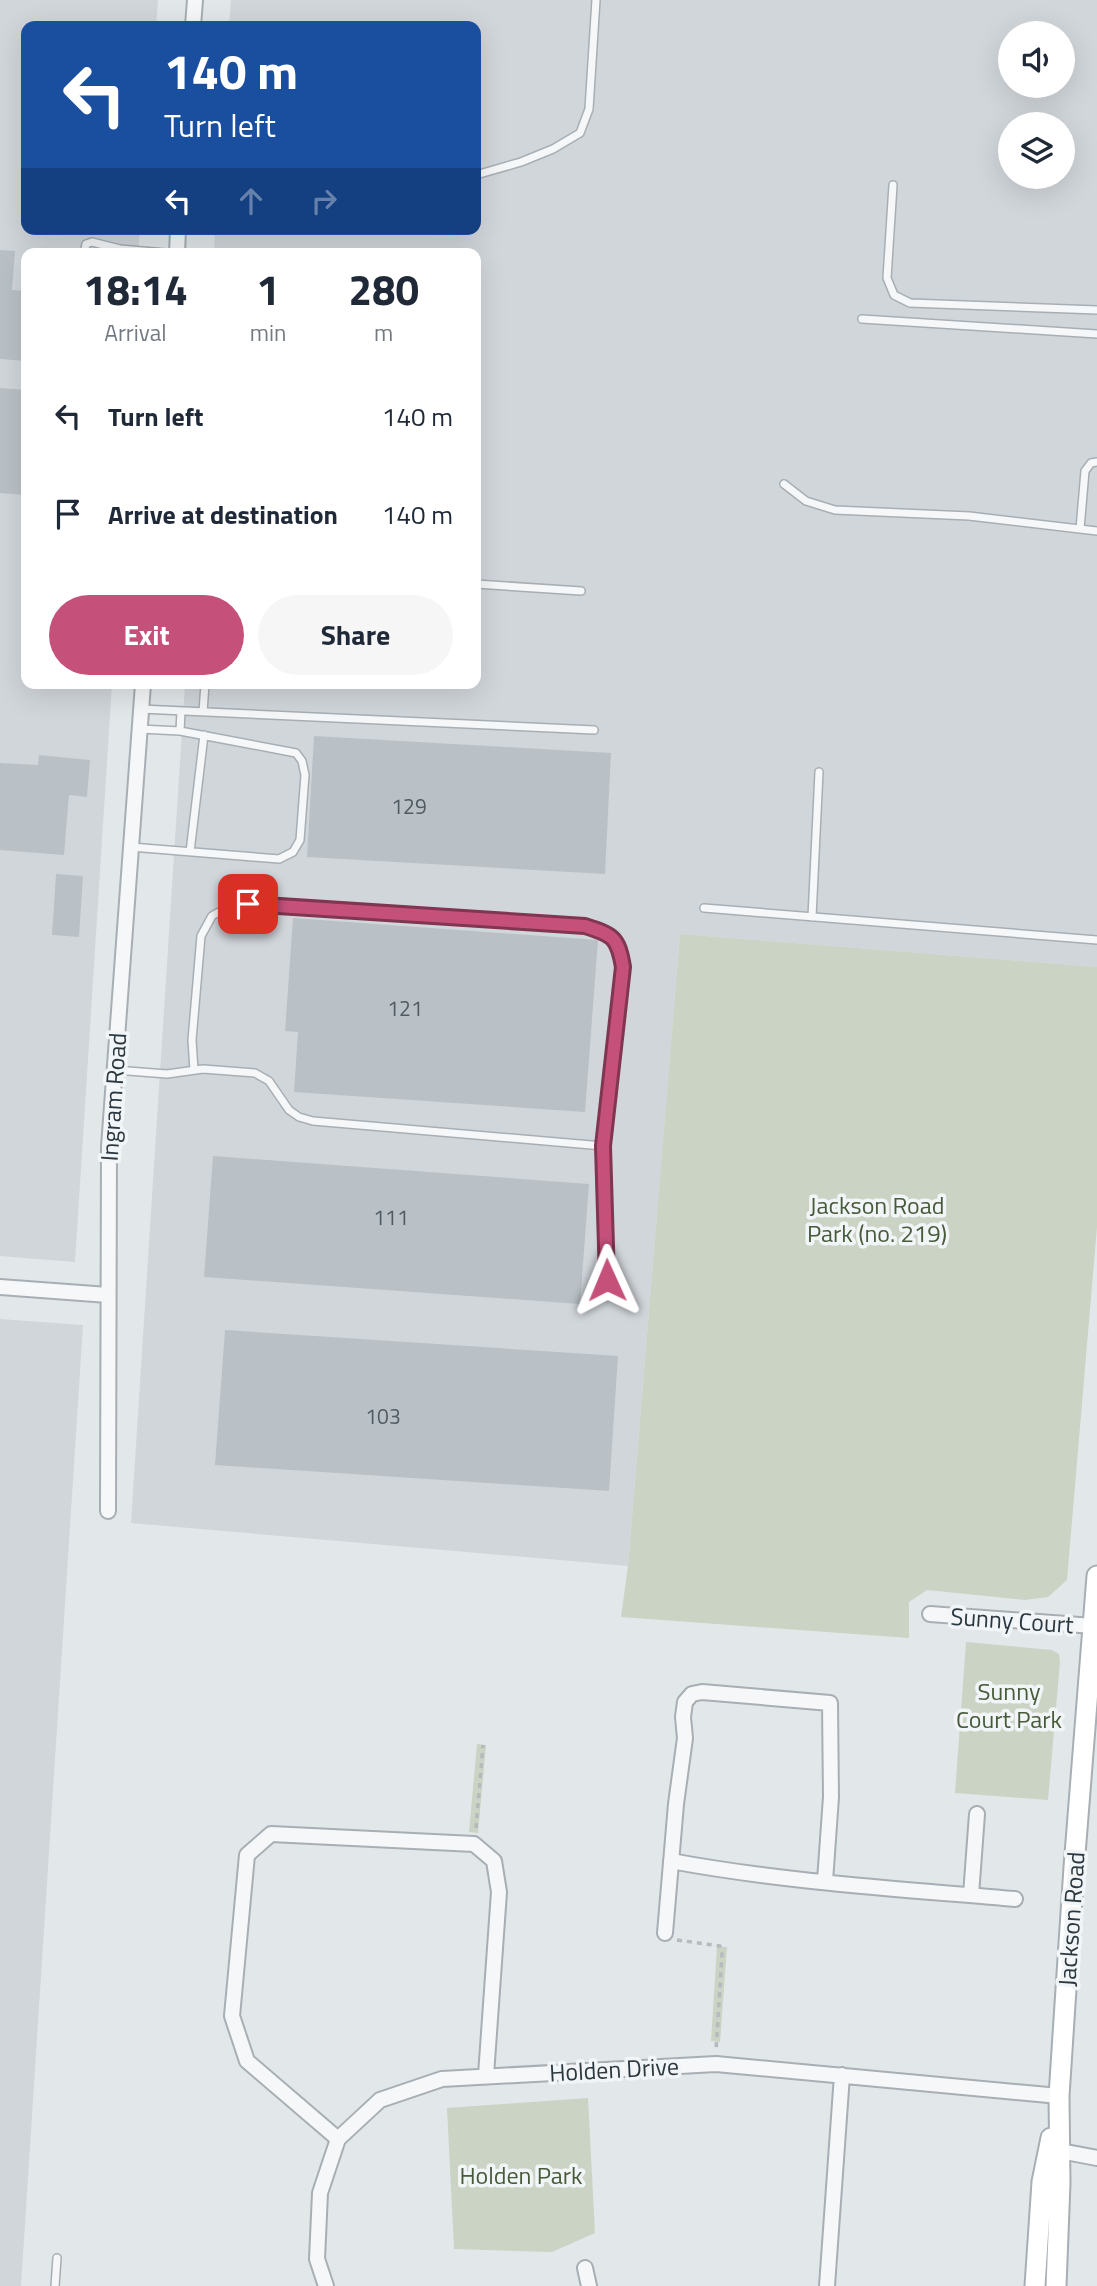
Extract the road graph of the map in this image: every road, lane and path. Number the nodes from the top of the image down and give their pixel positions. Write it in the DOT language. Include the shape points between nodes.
graph roads {
  1 [pos="195,0"];
  2 [pos="596,0"];
  3 [pos="193,21"];
  4 [pos="481,174"];
  5 [pos="892,184"];
  6 [pos="85,248"];
  7 [pos="111,248"];
  8 [pos="1097,310"];
  9 [pos="862,319"];
  10 [pos="1097,334"];
  11 [pos="1097,462"];
  12 [pos="784,484"];
  13 [pos="1080,529"];
  14 [pos="1097,531"];
  15 [pos="481,584"];
  16 [pos="581,591"];
  17 [pos="143,689"];
  18 [pos="205,689"];
  19 [pos="141,709"];
  20 [pos="181,711"];
  21 [pos="203,712"];
  22 [pos="140,729"];
  23 [pos="594,730"];
  24 [pos="180,731"];
  25 [pos="204,735"];
  26 [pos="818,772"];
  27 [pos="131,847"];
  28 [pos="190,852"];
  29 [pos="704,908"];
  30 [pos="812,916"];
  31 [pos="1097,940"];
  32 [pos="115,1070"];
  33 [pos="194,1070"];
  34 [pos="603,1146"];
  35 [pos="607,1280"];
  36 [pos="0,1287"];
  37 [pos="108,1295"];
  38 [pos="108,1511"];
  39 [pos="1097,1576"];
  40 [pos="930,1614"];
  41 [pos="1093,1626"];
  42 [pos="483,1745"];
  43 [pos="977,1814"];
  44 [pos="474,1844"];
  45 [pos="671,1861"];
  46 [pos="825,1881"];
  47 [pos="971,1895"];
  48 [pos="1014,1899"];
  49 [pos="665,1933"];
  50 [pos="716,2064"];
  51 [pos="486,2075"];
  52 [pos="842,2075"];
  53 [pos="1059,2096"];
  54 [pos="338,2139"];
  55 [pos="1054,2150"];
  56 [pos="1097,2158"];
  57 [pos="57,2258"];
  58 [pos="585,2268"];
  59 [pos="55,2286"];
  60 [pos="326,2286"];
  61 [pos="589,2286"];
  62 [pos="827,2286"];
  63 [pos="1035,2286"];
  64 [pos="1056,2286"];
  1 -- 3 [label="street"];
  2 -- 4 [label="lane" via="589,109 580,133 553,149"];
  5 -- 8 [label="lane" via="887,278 894,295 910,303"];
  6 -- 7 [label="lane" via="92,242"];
  9 -- 10 [label="lane"];
  11 -- 13 [label="lane" via="1085,471"];
  12 -- 13 [label="lane" via="806,501 835,510 970,516"];
  13 -- 14 [label="lane"];
  15 -- 16 [label="lane"];
  17 -- 19 [label="street, Ingram Road"];
  18 -- 21 [label="lane"];
  19 -- 20 [label="lane"];
  19 -- 22 [label="street, Ingram Road"];
  20 -- 21 [label="lane"];
  20 -- 24 [label="lane"];
  21 -- 23 [label="lane"];
  22 -- 24 [label="lane"];
  22 -- 27 [label="street, Ingram Road"];
  24 -- 25 [label="lane"];
  25 -- 28 [label="lane"];
  25 -- 28 [label="lane" via="296,753 305,775 300,840 293,852 279,859"];
  26 -- 30 [label="lane"];
  27 -- 28 [label="lane"];
  27 -- 32 [label="street, Ingram Road"];
  29 -- 30 [label="lane"];
  30 -- 31 [label="lane"];
  32 -- 33 [label="lane" via="167,1074"];
  32 -- 37 [label="street, Ingram Road" via="109,1147"];
  33 -- 34 [label="lane" via="255,1073 269,1081 289,1110 313,1121"];
  33 -- 34 [label="lane" via="192,1040 201,936 212,916 226,908 248,904 585,926 608,934 620,947 623,967"];
  34 -- 35 [label="lane"];
  36 -- 37 [label="street"];
  37 -- 38 [label="street, Ingram Road"];
  39 -- 41 [label="street, Jackson Road"];
  40 -- 41 [label="street, Sunny Court"];
  41 -- 53 [label="street, Jackson Road"];
  42 -- 44 [label="path"];
  43 -- 47 [label="street"];
  44 -- 51 [label="street" via="494,1861 499,1892"];
  44 -- 54 [label="street" via="271,1834 247,1855 232,2016 247,2061"];
  45 -- 46 [label="street" via="739,1874"];
  45 -- 46 [label="street" via="685,1738 683,1717 685,1702 692,1694 831,1703"];
  45 -- 49 [label="street"];
  46 -- 47 [label="street"];
  47 -- 48 [label="street"];
  49 -- 50 [label="path" via="678,1941 720,1946"];
  50 -- 51 [label="street, Holden Drive"];
  50 -- 52 [label="street, Holden Drive"];
  51 -- 54 [label="street, Holden Drive" via="442,2079 380,2100"];
  52 -- 53 [label="street, Holden Drive"];
  52 -- 62 [label="street"];
  53 -- 55 [label="street, Jackson Road"];
  54 -- 60 [label="street, Holden Drive" via="320,2193 317,2259"];
  55 -- 56 [label="street"];
  55 -- 63 [label="street, Jackson Road" via="1042,2182"];
  55 -- 64 [label="street, Jackson Road"];
  57 -- 59 [label="lane"];
  58 -- 61 [label="street"];
}
